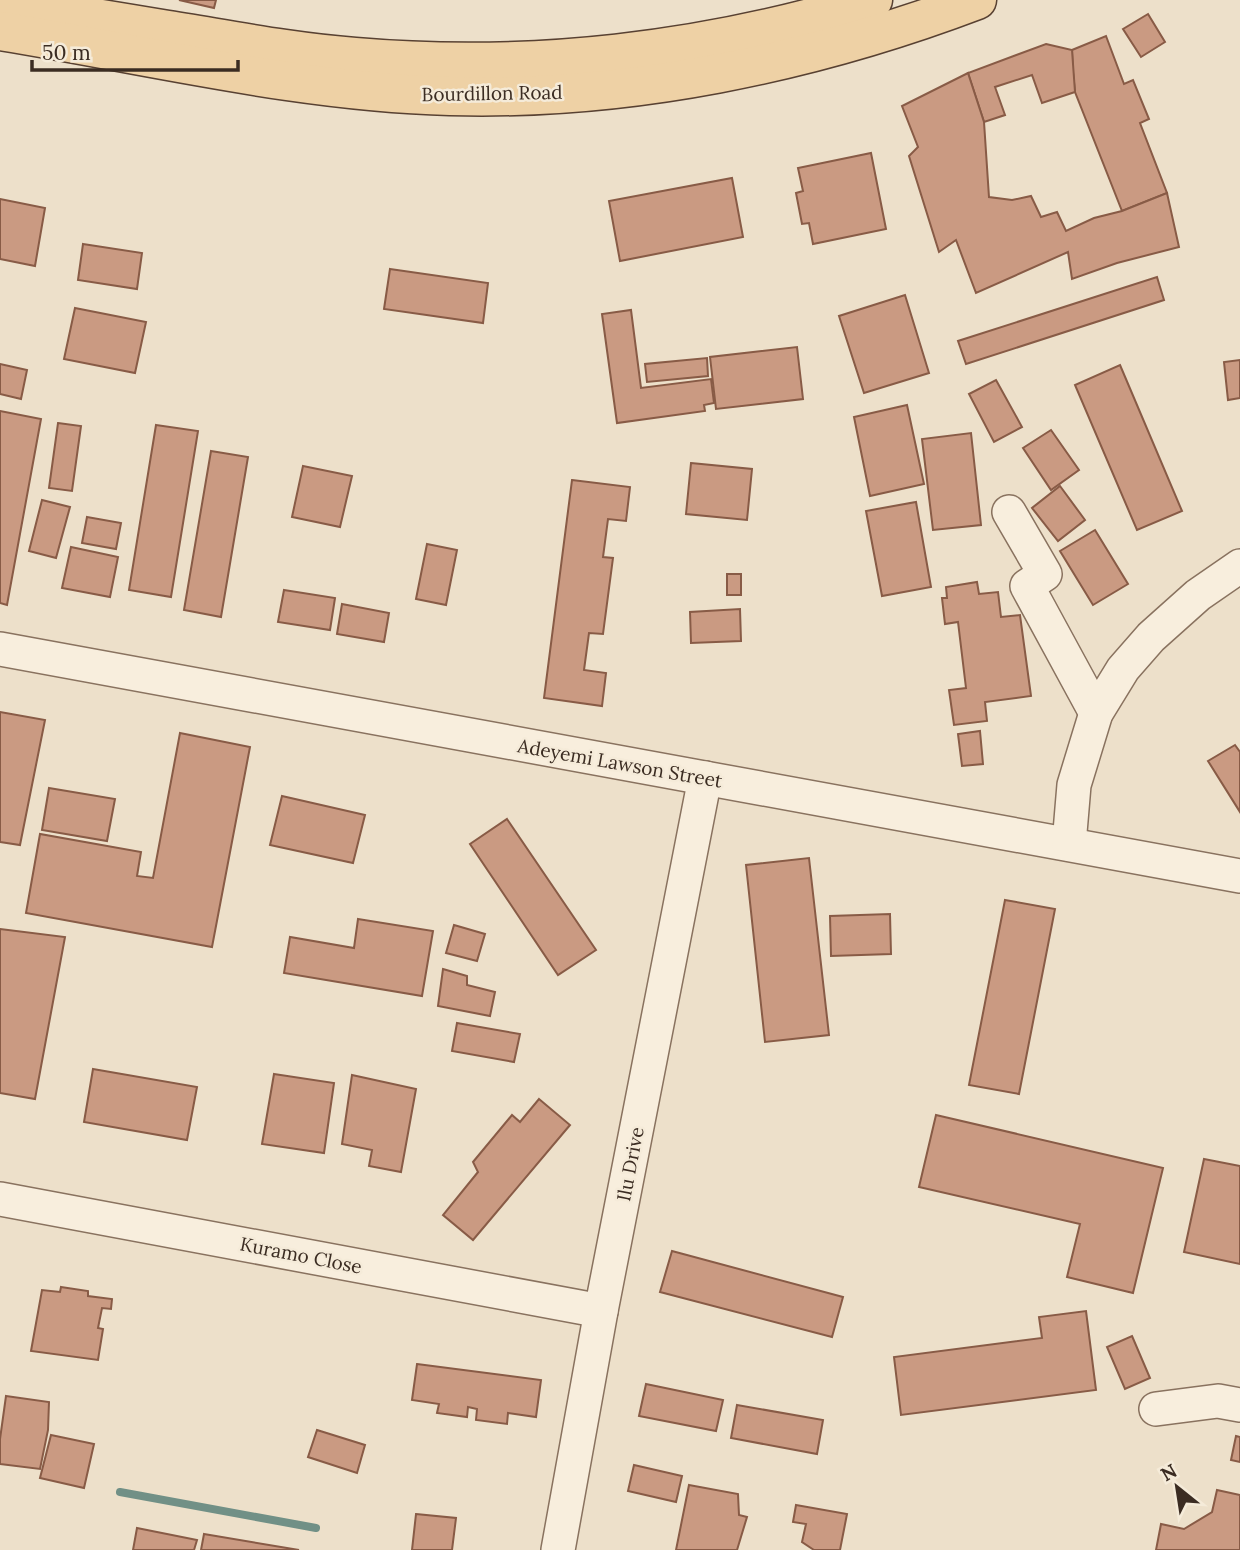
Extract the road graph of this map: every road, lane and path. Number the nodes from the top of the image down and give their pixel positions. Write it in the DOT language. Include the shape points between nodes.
graph roads {
  1 [pos="873,0"];
  2 [pos="977,0"];
  3 [pos="0,3"];
  4 [pos="0,31"];
  5 [pos="1009,512"];
  6 [pos="1240,566"];
  7 [pos="0,649"];
  8 [pos="1096,713"];
  9 [pos="705,778"];
  10 [pos="1069,844"];
  11 [pos="1240,877"];
  12 [pos="0,1199"];
  13 [pos="601,1311"];
  14 [pos="1240,1405"];
  15 [pos="1156,1409"];
  16 [pos="558,1550"];
  1 -- 3 [label="main road, Bourdillon Road" via="688,44 485,63 328,54"];
  2 -- 4 [label="main road, Bourdillon Road" via="862,39 740,69 662,83 515,96 449,96 292,82"];
  5 -- 8 [label="street" via="1045,574 1027,586"];
  6 -- 8 [label="street" via="1151,636"];
  7 -- 9 [label="street, Adeyemi Lawson Street"];
  8 -- 10 [label="street" via="1074,785"];
  9 -- 10 [label="street, Adeyemi Lawson Street"];
  9 -- 13 [label="street, Ilu Drive"];
  10 -- 11 [label="street, Adeyemi Lawson Street"];
  12 -- 13 [label="street, Kuramo Close"];
  13 -- 16 [label="street, Ilu Drive"];
  14 -- 15 [label="street" via="1218,1401"];
}
